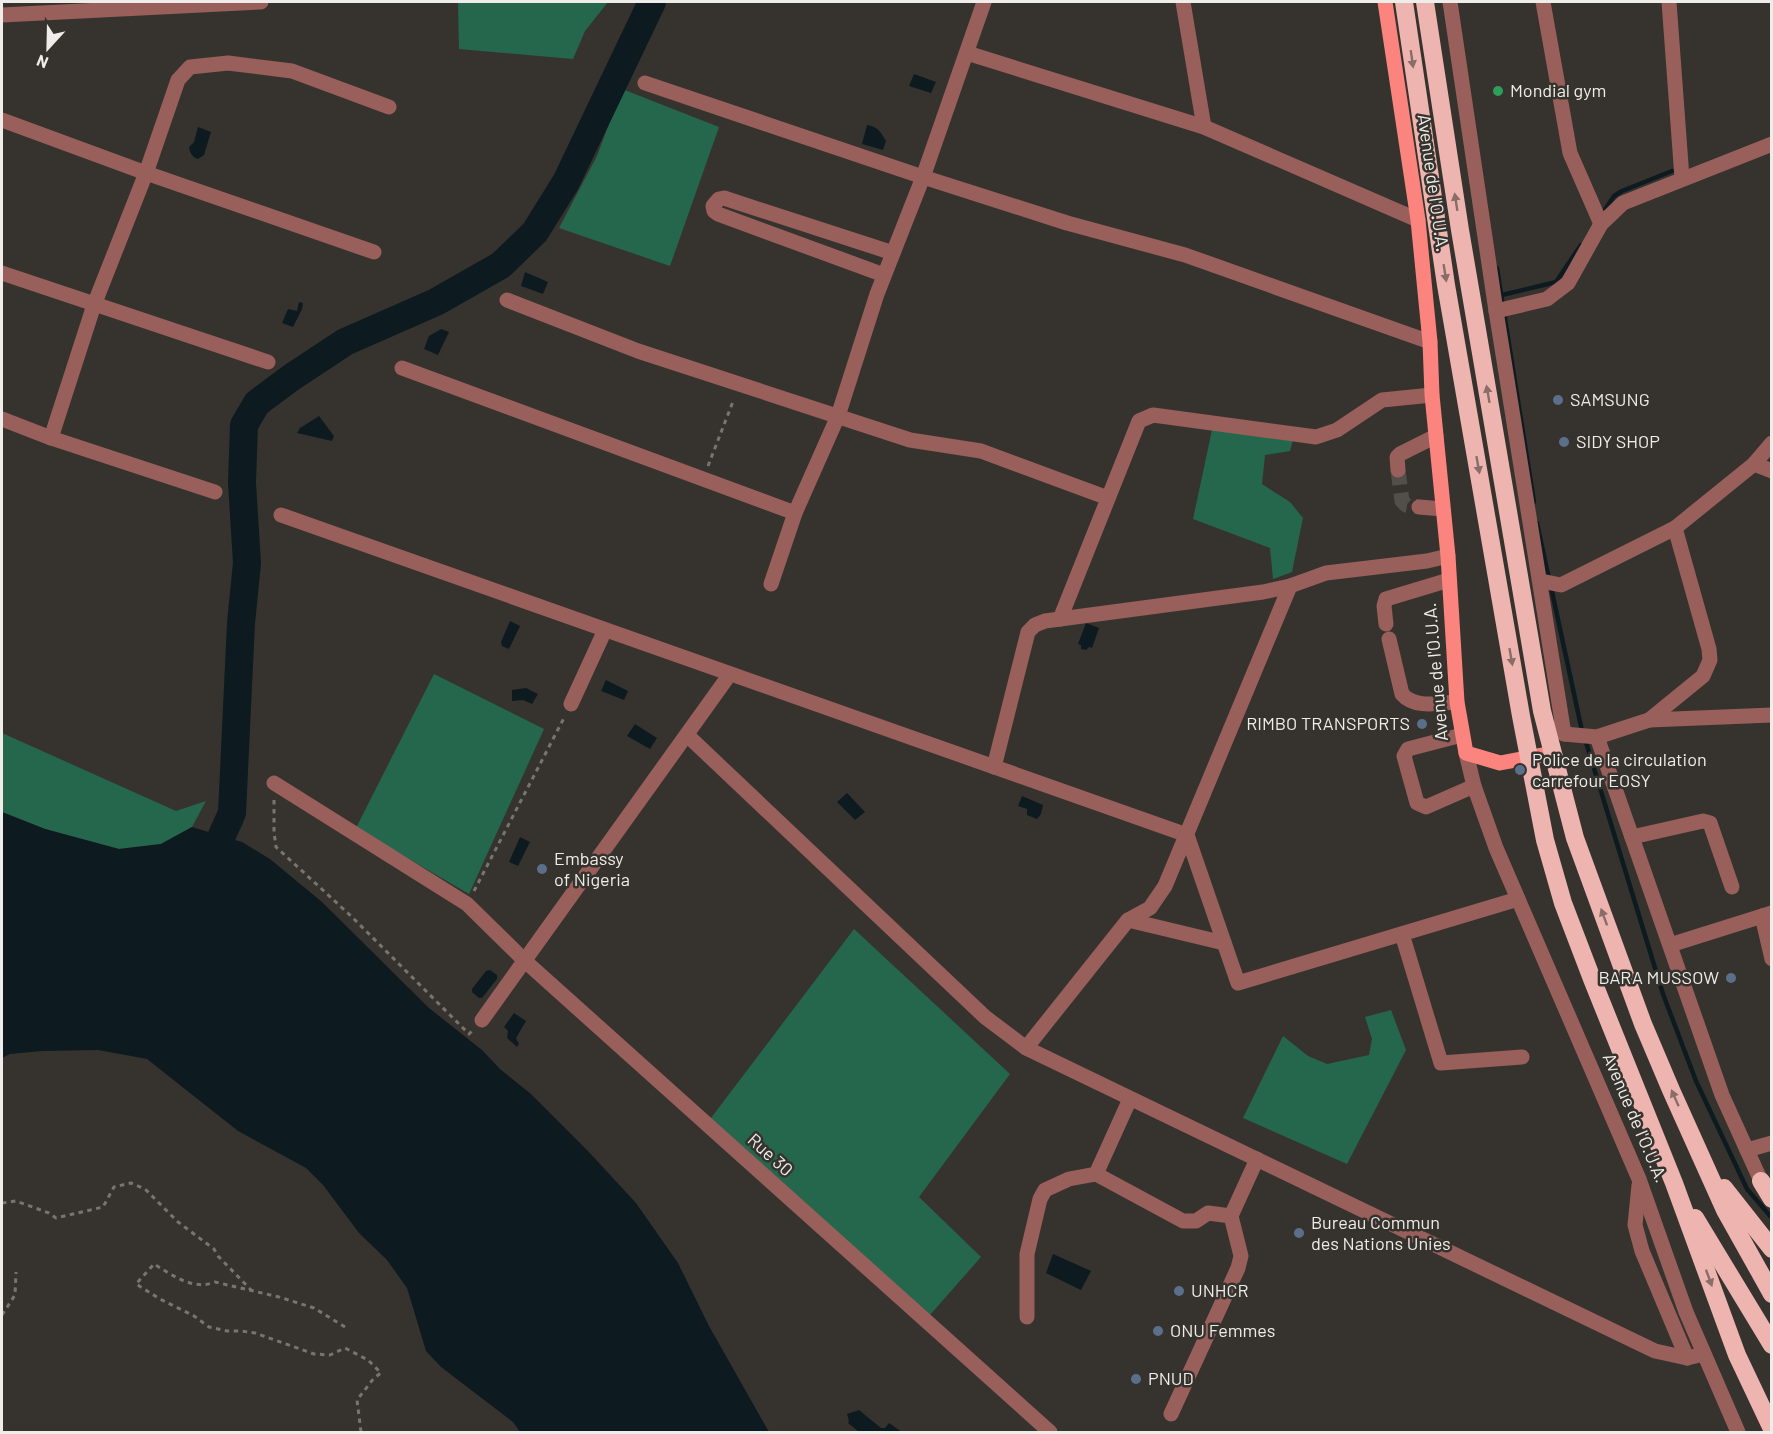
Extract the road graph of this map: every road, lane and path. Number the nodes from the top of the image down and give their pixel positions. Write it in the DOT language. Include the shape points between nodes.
graph roads {
  1 [pos="261,2"];
  2 [pos="984,2"];
  3 [pos="1183,2"];
  4 [pos="1385,2"];
  5 [pos="1404,2"];
  6 [pos="1425,2"];
  7 [pos="1449,2"];
  8 [pos="1543,2"];
  9 [pos="1669,2"];
  10 [pos="42,7"];
  11 [pos="2,15"];
  12 [pos="968,53"];
  13 [pos="645,83"];
  14 [pos="389,107"];
  15 [pos="2,120"];
  16 [pos="1204,127"];
  17 [pos="1772,144"];
  18 [pos="146,173"];
  19 [pos="923,177"];
  20 [pos="1683,178"];
  21 [pos="791,220"];
  22 [pos="1418,220"];
  23 [pos="1601,224"];
  24 [pos="784,238"];
  25 [pos="374,252"];
  26 [pos="892,253"];
  27 [pos="2,273"];
  28 [pos="884,275"];
  29 [pos="507,300"];
  30 [pos="94,305"];
  31 [pos="1496,311"];
  32 [pos="1430,342"];
  33 [pos="268,362"];
  34 [pos="402,368"];
  35 [pos="741,383"];
  36 [pos="1432,395"];
  37 [pos="838,417"];
  38 [pos="2,419"];
  39 [pos="1436,436"];
  40 [pos="51,438"];
  41 [pos="1772,443"];
  42 [pos="1754,464"];
  43 [pos="1398,470"];
  44 [pos="1772,471"];
  45 [pos="703,478"];
  46 [pos="215,492"];
  47 [pos="1108,498"];
  48 [pos="1419,507"];
  49 [pos="1443,509"];
  50 [pos="795,513"];
  51 [pos="281,515"];
  52 [pos="1675,528"];
  53 [pos="1448,556"];
  54 [pos="1449,580"];
  55 [pos="1541,581"];
  56 [pos="771,584"];
  57 [pos="1290,586"];
  58 [pos="1060,619"];
  59 [pos="1386,624"];
  60 [pos="605,630"];
  61 [pos="1389,639"];
  62 [pos="730,674"];
  63 [pos="1457,702"];
  64 [pos="571,704"];
  65 [pos="1542,707"];
  66 [pos="1772,715"];
  67 [pos="1649,720"];
  68 [pos="1564,734"];
  69 [pos="687,735"];
  70 [pos="1462,735"];
  71 [pos="1597,737"];
  72 [pos="1466,753"];
  73 [pos="1553,753"];
  74 [pos="1530,758"];
  75 [pos="994,767"];
  76 [pos="274,783"];
  77 [pos="1474,786"];
  78 [pos="1187,835"];
  79 [pos="1632,837"];
  80 [pos="1732,887"];
  81 [pos="1518,900"];
  82 [pos="467,904"];
  83 [pos="1767,915"];
  84 [pos="1128,920"];
  85 [pos="1402,934"];
  86 [pos="1224,943"];
  87 [pos="1670,945"];
  88 [pos="1772,959"];
  89 [pos="525,961"];
  90 [pos="482,1020"];
  91 [pos="1026,1048"];
  92 [pos="1522,1057"];
  93 [pos="1130,1099"];
  94 [pos="1772,1143"];
  95 [pos="1747,1150"];
  96 [pos="1699,1152"];
  97 [pos="1257,1159"];
  98 [pos="1096,1174"];
  99 [pos="1639,1179"];
  100 [pos="1761,1180"];
  101 [pos="1674,1183"];
  102 [pos="1772,1199"];
  103 [pos="2,1203"];
  104 [pos="1231,1216"];
  105 [pos="1772,1249"];
  106 [pos="16,1272"];
  107 [pos="253,1292"];
  108 [pos="1772,1294"];
  109 [pos="2,1315"];
  110 [pos="1028,1317"];
  111 [pos="345,1327"];
  112 [pos="1772,1345"];
  113 [pos="1704,1354"];
  114 [pos="1687,1358"];
  115 [pos="1171,1414"];
  116 [pos="1772,1429"];
  117 [pos="362,1432"];
  118 [pos="1050,1432"];
  119 [pos="1738,1432"];
  1 -- 10 [label="street"];
  2 -- 12 [label="street"];
  3 -- 16 [label="street"];
  4 -- 22 [label="main road, Avenue de l'O.U.A."];
  5 -- 74 [label="highway, Avenue de l'O.U.A., one-way" via="1448,296"];
  65 -- 6 [label="highway, Avenue de l'O.U.A., one-way"];
  7 -- 31 [label="street"];
  8 -- 23 [label="street" via="1570,153"];
  9 -- 20 [label="street"];
  10 -- 11 [label="street"];
  12 -- 16 [label="street"];
  12 -- 19 [label="street"];
  13 -- 19 [label="street"];
  14 -- 18 [label="street" via="292,70 228,63 190,67 178,80"];
  15 -- 18 [label="street"];
  16 -- 22 [label="street"];
  17 -- 20 [label="street"];
  18 -- 25 [label="street"];
  18 -- 30 [label="street"];
  19 -- 26 [label="street"];
  19 -- 32 [label="street" via="1185,255"];
  20 -- 23 [label="street" via="1623,203"];
  21 -- 24 [label="street"];
  21 -- 24 [label="street" via="724,198 713,206 718,214"];
  21 -- 26 [label="street"];
  22 -- 32 [label="main road, Avenue de l'O.U.A."];
  23 -- 31 [label="street" via="1568,283 1547,298"];
  24 -- 28 [label="street"];
  26 -- 28 [label="street"];
  27 -- 30 [label="street"];
  28 -- 37 [label="street"];
  29 -- 35 [label="street" via="638,351"];
  30 -- 33 [label="street"];
  30 -- 40 [label="street"];
  31 -- 55 [label="street"];
  32 -- 36 [label="main road, Avenue de l'O.U.A."];
  34 -- 45 [label="street"];
  35 -- 37 [label="street"];
  35 -- 45 [label="path"];
  36 -- 39 [label="main road, Avenue de l'O.U.A."];
  36 -- 47 [label="street" via="1382,400 1337,430 1316,437 1153,415 1139,421"];
  37 -- 47 [label="street" via="910,440 981,451"];
  37 -- 50 [label="street"];
  38 -- 40 [label="street"];
  39 -- 43 [label="street" via="1400,454"];
  39 -- 49 [label="main road, Avenue de l'O.U.A."];
  40 -- 46 [label="street"];
  41 -- 42 [label="street"];
  42 -- 44 [label="street"];
  42 -- 52 [label="street"];
  45 -- 50 [label="street"];
  47 -- 58 [label="street"];
  48 -- 49 [label="street"];
  49 -- 53 [label="main road, Avenue de l'O.U.A."];
  50 -- 56 [label="street"];
  51 -- 60 [label="street"];
  52 -- 55 [label="street" via="1561,585"];
  52 -- 67 [label="street" via="1710,660 1702,676"];
  53 -- 54 [label="main road, Avenue de l'O.U.A."];
  53 -- 57 [label="street" via="1326,573"];
  54 -- 59 [label="street" via="1386,599"];
  54 -- 63 [label="main road, Avenue de l'O.U.A."];
  55 -- 68 [label="street"];
  57 -- 58 [label="street"];
  57 -- 78 [label="street"];
  58 -- 75 [label="street" via="1035,625 1028,632"];
  60 -- 62 [label="street"];
  60 -- 64 [label="street"];
  61 -- 63 [label="street" via="1402,694 1407,700 1414,704"];
  62 -- 69 [label="street"];
  62 -- 75 [label="street"];
  63 -- 70 [label="main road, Avenue de l'O.U.A."];
  64 -- 82 [label="path"];
  65 -- 68 [label="street"];
  65 -- 73 [label="highway, Avenue de l'O.U.A."];
  66 -- 67 [label="street"];
  67 -- 71 [label="street"];
  68 -- 71 [label="street"];
  68 -- 73 [label="street"];
  69 -- 89 [label="street"];
  69 -- 91 [label="street" via="985,1017"];
  70 -- 72 [label="main road, Avenue de l'O.U.A."];
  70 -- 77 [label="street" via="1408,749 1404,756 1421,806"];
  71 -- 79 [label="street"];
  72 -- 74 [label="main road" via="1500,763"];
  72 -- 77 [label="street, Avenue de l'O.U.A."];
  73 -- 74 [label="main road"];
  96 -- 73 [label="highway, Avenue de l'O.U.A., one-way" via="1643,1024 1579,849"];
  74 -- 101 [label="highway, Avenue de l'O.U.A." via="1545,840 1563,903"];
  75 -- 78 [label="street"];
  76 -- 82 [label="street, Rue 30"];
  76 -- 90 [label="path" via="276,847 469,1034"];
  77 -- 81 [label="street, Avenue de l'O.U.A."];
  78 -- 84 [label="street" via="1165,886 1150,908"];
  78 -- 86 [label="street"];
  79 -- 80 [label="street" via="1703,821 1710,823"];
  79 -- 87 [label="street"];
  81 -- 85 [label="street"];
  81 -- 99 [label="street, Avenue de l'O.U.A."];
  82 -- 89 [label="street, Rue 30"];
  83 -- 87 [label="street"];
  83 -- 88 [label="street"];
  84 -- 86 [label="street"];
  84 -- 91 [label="street"];
  85 -- 86 [label="street" via="1238,983"];
  85 -- 92 [label="street" via="1441,1063"];
  87 -- 95 [label="street" via="1722,1095"];
  89 -- 90 [label="street"];
  89 -- 118 [label="street, Rue 30"];
  91 -- 93 [label="street"];
  93 -- 97 [label="street"];
  93 -- 98 [label="street"];
  94 -- 95 [label="street"];
  95 -- 100 [label="street"];
  96 -- 105 [label="highway"];
  96 -- 108 [label="highway" via="1725,1210"];
  97 -- 104 [label="street"];
  97 -- 114 [label="street" via="1655,1351"];
  98 -- 104 [label="street" via="1183,1221 1196,1221 1208,1213"];
  98 -- 110 [label="street" via="1069,1179 1045,1190 1027,1254"];
  99 -- 113 [label="street, Avenue de l'O.U.A."];
  99 -- 114 [label="street" via="1635,1225"];
  100 -- 102 [label="highway"];
  101 -- 112 [label="highway"];
  101 -- 116 [label="highway, one-way" via="1737,1355"];
  103 -- 107 [label="path" via="16,1201 56,1218 103,1207 114,1187 131,1183 145,1189 178,1222 214,1248"];
  104 -- 115 [label="street" via="1241,1256 1238,1268"];
  106 -- 109 [label="path" via="15,1295"];
  107 -- 111 [label="path" via="314,1308"];
  107 -- 117 [label="path" via="215,1282 206,1286 184,1282 154,1264 136,1284 209,1327 255,1333 314,1354 330,1355 345,1347 368,1360 381,1373 357,1400"];
  113 -- 114 [label="street"];
  113 -- 119 [label="street, Avenue de l'O.U.A."];
}
